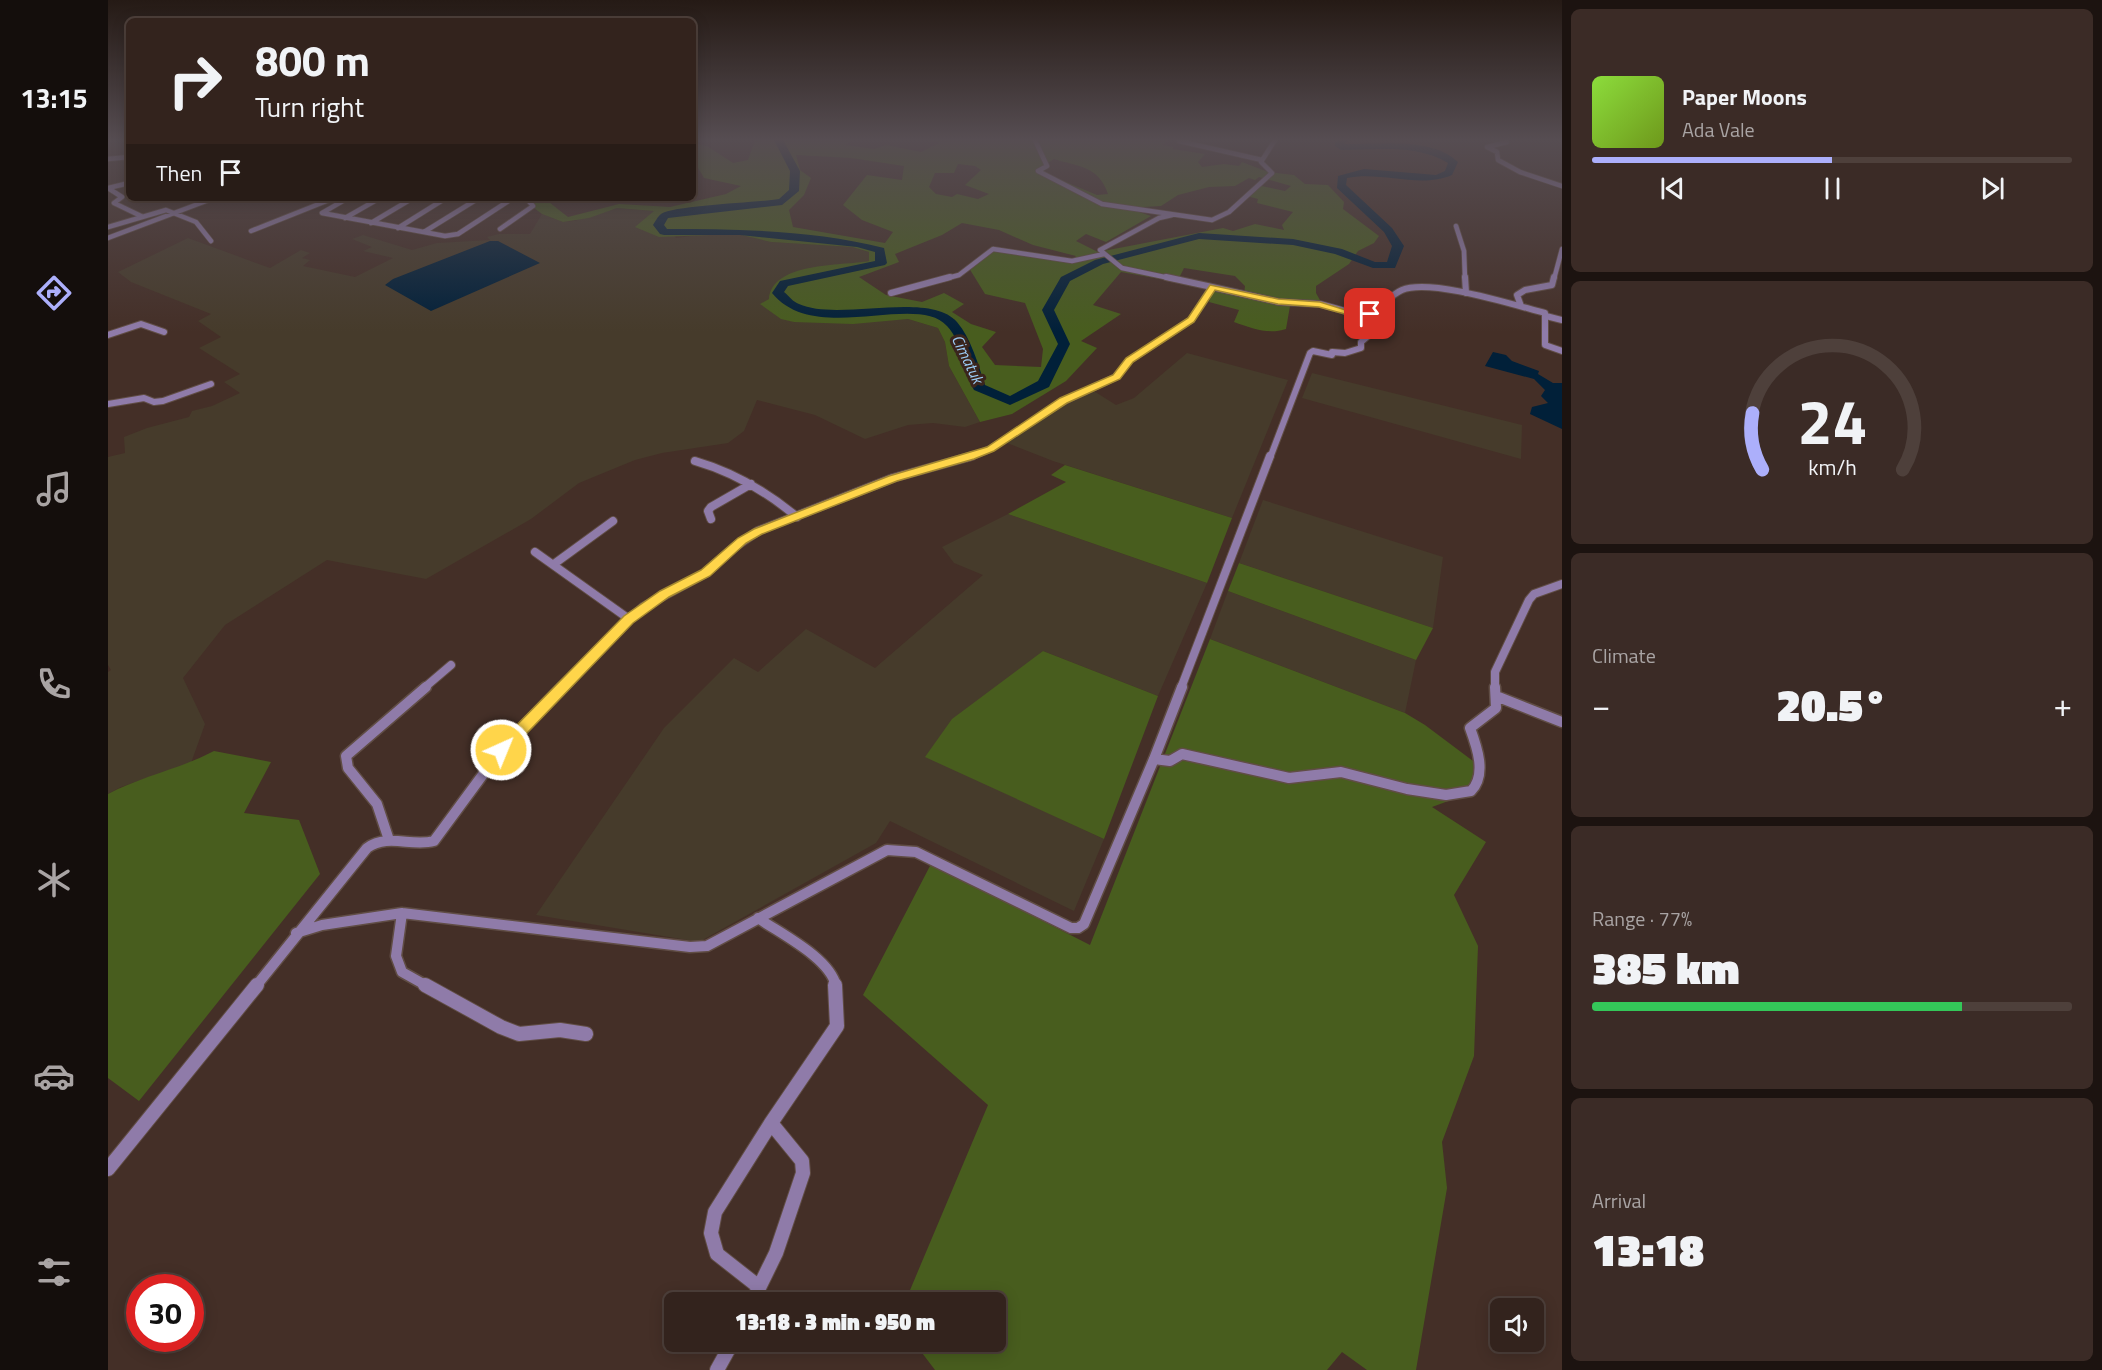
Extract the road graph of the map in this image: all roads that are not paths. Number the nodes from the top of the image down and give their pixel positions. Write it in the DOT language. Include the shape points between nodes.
graph roads {
  1 [pos="116,204"];
  2 [pos="199,204"];
  3 [pos="319,204"];
  4 [pos="338,204"];
  5 [pos="370,204"];
  6 [pos="403,204"];
  7 [pos="437,204"];
  8 [pos="469,204"];
  9 [pos="504,204"];
  10 [pos="531,204"];
  11 [pos="1102,204"];
  12 [pos="1237,204"];
  13 [pos="175,213"];
  14 [pos="1172,215"];
  15 [pos="141,216"];
  16 [pos="345,218"];
  17 [pos="371,223"];
  18 [pos="1456,226"];
  19 [pos="108,227"];
  20 [pos="398,228"];
  21 [pos="500,229"];
  22 [pos="251,231"];
  23 [pos="424,232"];
  24 [pos="108,238"];
  25 [pos="211,241"];
  26 [pos="1562,249"];
  27 [pos="1105,255"];
  28 [pos="1554,274"];
  29 [pos="1562,276"];
  30 [pos="1212,287"];
  31 [pos="891,293"];
  32 [pos="1467,293"];
  33 [pos="1521,306"];
  34 [pos="1367,315"];
  35 [pos="1546,316"];
  36 [pos="1562,320"];
  37 [pos="164,332"];
  38 [pos="108,335"];
  39 [pos="1562,351"];
  40 [pos="211,384"];
  41 [pos="108,404"];
  42 [pos="695,461"];
  43 [pos="751,484"];
  44 [pos="797,517"];
  45 [pos="711,519"];
  46 [pos="614,521"];
  47 [pos="535,552"];
  48 [pos="554,564"];
  49 [pos="1562,584"];
  50 [pos="629,619"];
  51 [pos="451,665"];
  52 [pos="1496,696"];
  53 [pos="1562,722"];
  54 [pos="1154,759"];
  55 [pos="389,840"];
  56 [pos="402,913"];
  57 [pos="758,918"];
  58 [pos="296,933"];
  59 [pos="586,1034"];
  60 [pos="771,1123"];
  61 [pos="108,1170"];
  62 [pos="759,1287"];
  63 [pos="757,1292"];
  64 [pos="728,1352"];
  65 [pos="717,1370"];
  1 -- 15 [label="street"];
  2 -- 13 [label="street"];
  3 -- 22 [label="street"];
  4 -- 16 [label="street" via="322,213"];
  5 -- 16 [label="street"];
  6 -- 17 [label="street"];
  7 -- 20 [label="street"];
  8 -- 23 [label="street"];
  9 -- 23 [label="street" via="458,234"];
  10 -- 21 [label="street"];
  11 -- 14 [label="street"];
  12 -- 14 [label="street" via="1218,219"];
  13 -- 15 [label="street" via="163,210"];
  13 -- 24 [label="street"];
  13 -- 25 [label="street" via="196,222"];
  14 -- 27 [label="street" via="1102,248"];
  15 -- 19 [label="street"];
  16 -- 17 [label="street"];
  17 -- 20 [label="street"];
  18 -- 32 [label="street" via="1464,251"];
  20 -- 23 [label="street"];
  26 -- 28 [label="street"];
  27 -- 30 [label="street" via="1118,266"];
  27 -- 31 [label="street" via="1072,261 993,249 955,277"];
  28 -- 29 [label="street"];
  28 -- 33 [label="street" via="1552,285 1547,288 1528,288 1517,295"];
  30 -- 34 [label="street" via="1278,302 1320,304 1351,315"];
  30 -- 44 [label="street" via="1191,320 1130,360 1116,377 1064,400 990,449 893,478"];
  32 -- 33 [label="street"];
  32 -- 34 [label="street" via="1408,289"];
  33 -- 35 [label="street" via="1542,311"];
  34 -- 54 [label="street" via="1374,332 1361,342 1361,348 1332,355 1310,353"];
  35 -- 36 [label="street"];
  35 -- 39 [label="street" via="1545,345"];
  37 -- 38 [label="street" via="141,324"];
  40 -- 41 [label="street" via="163,401 144,398"];
  42 -- 43 [label="street"];
  43 -- 44 [label="street"];
  43 -- 45 [label="street" via="711,507"];
  44 -- 50 [label="street" via="742,540 706,573 664,594"];
  46 -- 48 [label="street"];
  47 -- 48 [label="street"];
  48 -- 50 [label="street"];
  49 -- 52 [label="street" via="1534,594 1529,600 1494,672"];
  50 -- 55 [label="street" via="501,750 434,841 426,845"];
  51 -- 55 [label="street" via="346,756 348,769 375,800 387,825"];
  52 -- 53 [label="street"];
  52 -- 54 [label="street" via="1496,708 1470,728 1478,749 1479,780 1471,791 1446,795 1407,789 1341,771 1289,778 1182,754 1170,760"];
  54 -- 57 [label="street" via="1084,924 1078,928 916,852 887,850"];
  55 -- 58 [label="street" via="372,843"];
  56 -- 57 [label="street" via="690,947 707,946"];
  56 -- 58 [label="street" via="322,925"];
  56 -- 59 [label="street" via="396,956 402,972 519,1034 560,1030"];
  57 -- 60 [label="street" via="825,964 836,988 837,1026"];
  58 -- 61 [label="street"];
  60 -- 62 [label="street" via="801,1161 802,1173 776,1253"];
  60 -- 62 [label="street" via="715,1212 711,1233 717,1254"];
  62 -- 63 [label="street"];
  64 -- 65 [label="street"];
}
